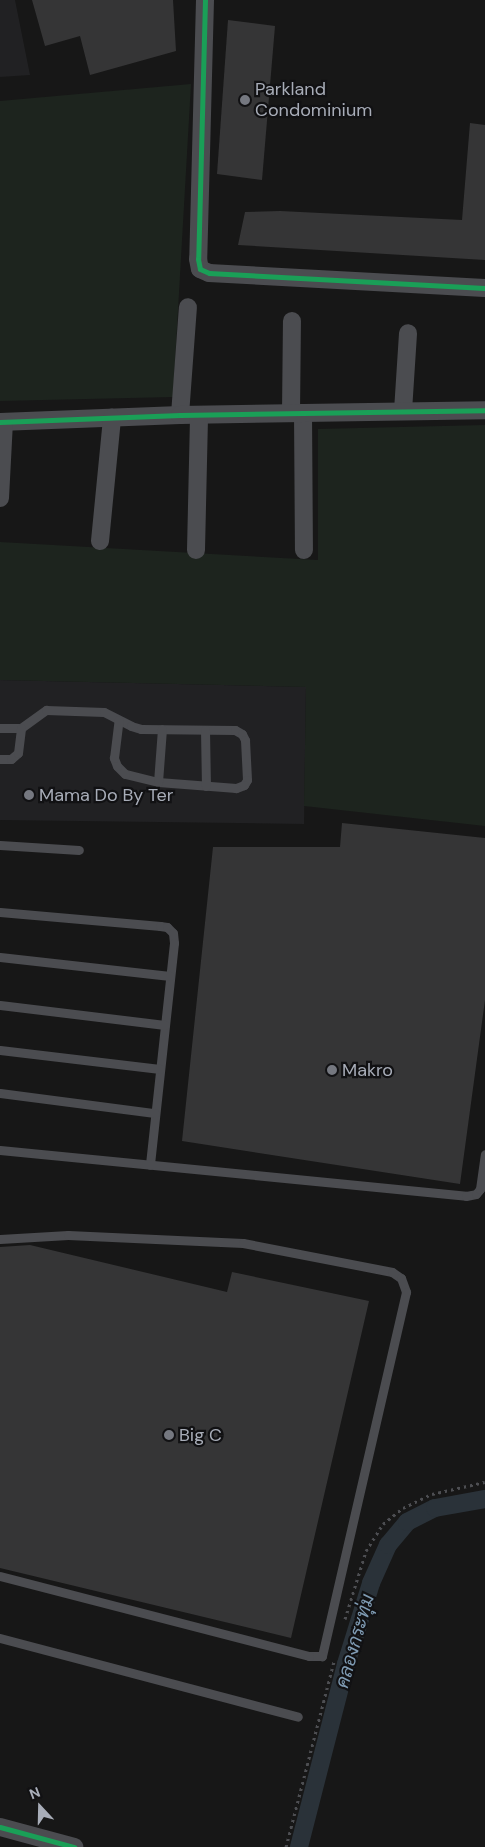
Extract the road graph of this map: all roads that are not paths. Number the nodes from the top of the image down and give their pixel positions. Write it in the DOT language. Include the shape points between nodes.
graph roads {
  1 [pos="205,0"];
  2 [pos="485,288"];
  3 [pos="188,307"];
  4 [pos="292,321"];
  5 [pos="408,333"];
  6 [pos="485,410"];
  7 [pos="404,411"];
  8 [pos="297,413"];
  9 [pos="180,415"];
  10 [pos="199,415"];
  11 [pos="112,418"];
  12 [pos="2,422"];
  13 [pos="0,498"];
  14 [pos="100,541"];
  15 [pos="196,550"];
  16 [pos="304,550"];
  17 [pos="119,720"];
  18 [pos="0,728"];
  19 [pos="21,728"];
  20 [pos="162,729"];
  21 [pos="205,730"];
  22 [pos="0,760"];
  23 [pos="158,782"];
  24 [pos="206,786"];
  25 [pos="0,845"];
  26 [pos="79,850"];
  27 [pos="0,912"];
  28 [pos="0,957"];
  29 [pos="170,976"];
  30 [pos="0,1005"];
  31 [pos="165,1025"];
  32 [pos="0,1050"];
  33 [pos="160,1069"];
  34 [pos="0,1093"];
  35 [pos="155,1112"];
  36 [pos="0,1150"];
  37 [pos="485,1154"];
  38 [pos="150,1165"];
  39 [pos="0,1239"];
  40 [pos="0,1576"];
  41 [pos="0,1638"];
  42 [pos="298,1717"];
  43 [pos="0,1827"];
  44 [pos="74,1847"];
  1 -- 2 [label="street" via="200,269 209,273"];
  3 -- 9 [label="street"];
  4 -- 8 [label="street"];
  5 -- 7 [label="street"];
  6 -- 7 [label="street"];
  7 -- 8 [label="street"];
  8 -- 10 [label="street"];
  8 -- 16 [label="street"];
  9 -- 10 [label="street"];
  9 -- 11 [label="street"];
  10 -- 15 [label="street"];
  11 -- 12 [label="street"];
  11 -- 14 [label="street"];
  12 -- 13 [label="street"];
  17 -- 19 [label="lane" via="104,712 46,710"];
  17 -- 20 [label="lane" via="141,729"];
  17 -- 23 [label="lane" via="114,758 117,766 125,774"];
  18 -- 19 [label="lane"];
  19 -- 22 [label="lane" via="18,754"];
  20 -- 21 [label="lane"];
  20 -- 23 [label="lane"];
  21 -- 24 [label="lane"];
  21 -- 24 [label="lane" via="235,730 242,734 247,780 236,788"];
  23 -- 24 [label="lane"];
  25 -- 26 [label="lane"];
  27 -- 29 [label="lane" via="167,927 174,937"];
  28 -- 29 [label="lane"];
  29 -- 31 [label="lane"];
  30 -- 31 [label="lane"];
  31 -- 33 [label="lane"];
  32 -- 33 [label="lane"];
  33 -- 35 [label="lane"];
  34 -- 35 [label="lane"];
  35 -- 38 [label="lane"];
  36 -- 38 [label="lane"];
  37 -- 38 [label="lane" via="480,1189 476,1194 466,1196"];
  39 -- 40 [label="lane" via="68,1235 243,1243 392,1272 401,1278 406,1292 322,1656 309,1656"];
  41 -- 42 [label="lane"];
  43 -- 44 [label="street"];
}
